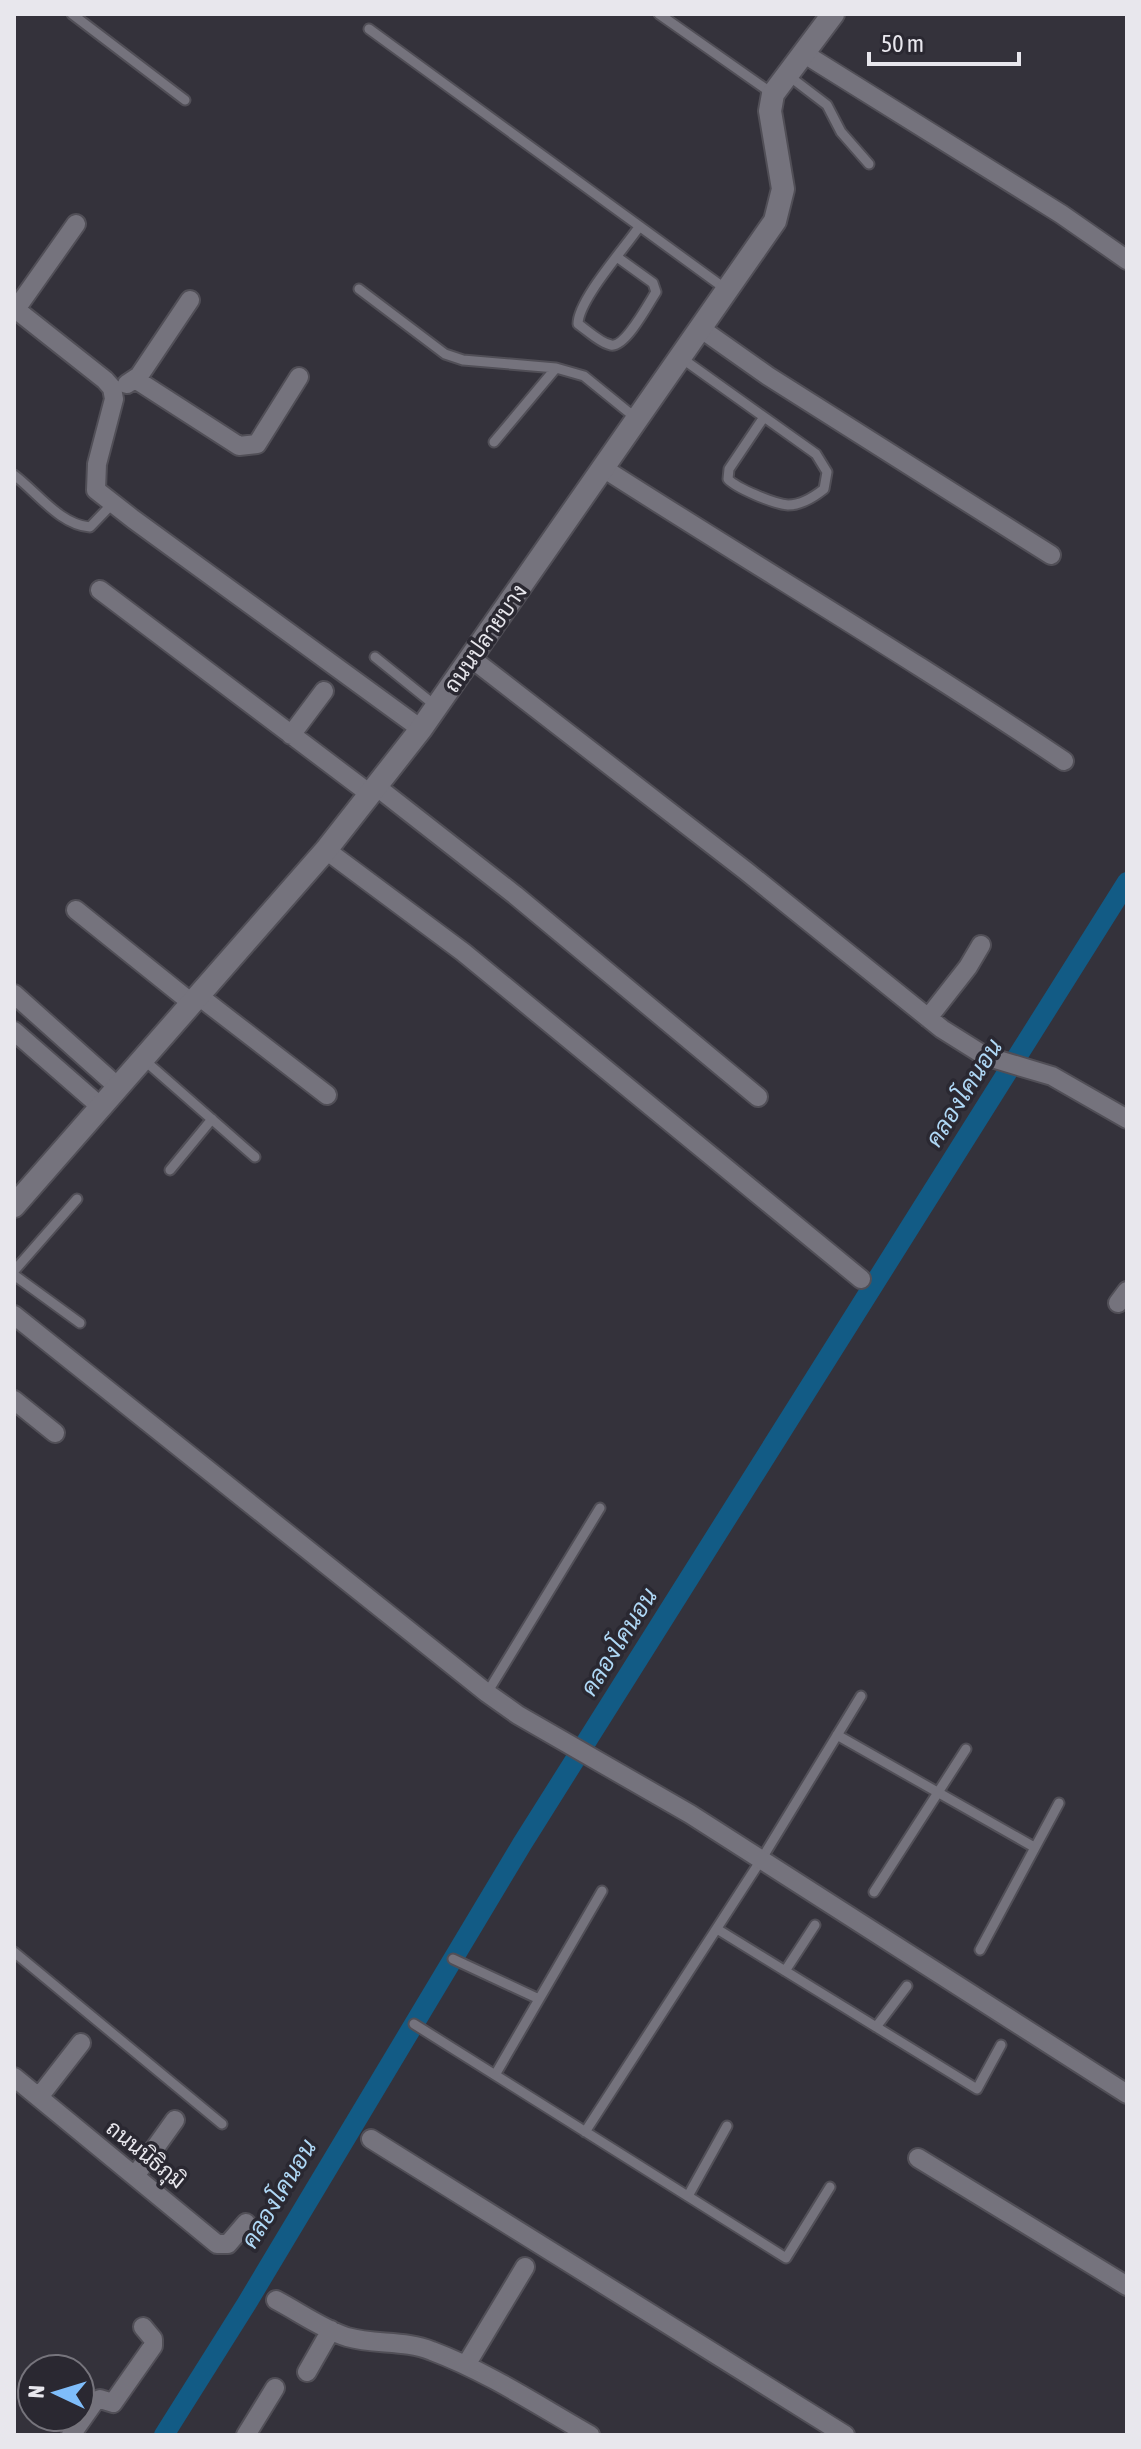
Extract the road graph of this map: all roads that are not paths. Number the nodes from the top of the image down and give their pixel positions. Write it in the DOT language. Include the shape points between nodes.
graph roads {
  1 [pos="72,14"];
  2 [pos="659,14"];
  3 [pos="833,14"];
  4 [pos="369,29"];
  5 [pos="803,53"];
  6 [pos="787,74"];
  7 [pos="773,94"];
  8 [pos="185,100"];
  9 [pos="869,164"];
  10 [pos="76,224"];
  11 [pos="639,227"];
  12 [pos="617,257"];
  13 [pos="1127,260"];
  14 [pos="359,289"];
  15 [pos="727,290"];
  16 [pos="190,300"];
  17 [pos="15,308"];
  18 [pos="700,328"];
  19 [pos="680,357"];
  20 [pos="556,368"];
  21 [pos="299,377"];
  22 [pos="135,379"];
  23 [pos="112,388"];
  24 [pos="764,417"];
  25 [pos="637,419"];
  26 [pos="494,442"];
  27 [pos="603,468"];
  28 [pos="14,475"];
  29 [pos="113,503"];
  30 [pos="1051,555"];
  31 [pos="100,590"];
  32 [pos="375,657"];
  33 [pos="471,658"];
  34 [pos="324,691"];
  35 [pos="437,707"];
  36 [pos="421,729"];
  37 [pos="291,735"];
  38 [pos="1064,761"];
  39 [pos="374,790"];
  40 [pos="326,850"];
  41 [pos="76,910"];
  42 [pos="981,945"];
  43 [pos="14,994"];
  44 [pos="197,1000"];
  45 [pos="928,1018"];
  46 [pos="14,1031"];
  47 [pos="143,1059"];
  48 [pos="118,1087"];
  49 [pos="327,1095"];
  50 [pos="758,1097"];
  51 [pos="101,1107"];
  52 [pos="212,1119"];
  53 [pos="1127,1119"];
  54 [pos="255,1157"];
  55 [pos="170,1170"];
  56 [pos="77,1199"];
  57 [pos="14,1206"];
  58 [pos="14,1273"];
  59 [pos="861,1279"];
  60 [pos="14,1315"];
  61 [pos="80,1323"];
  62 [pos="14,1400"];
  63 [pos="55,1433"];
  64 [pos="600,1508"];
  65 [pos="487,1693"];
  66 [pos="861,1696"];
  67 [pos="837,1735"];
  68 [pos="966,1749"];
  69 [pos="936,1792"];
  70 [pos="1059,1803"];
  71 [pos="1034,1847"];
  72 [pos="761,1860"];
  73 [pos="602,1891"];
  74 [pos="874,1892"];
  75 [pos="815,1925"];
  76 [pos="717,1929"];
  77 [pos="980,1950"];
  78 [pos="14,1952"];
  79 [pos="453,1959"];
  80 [pos="785,1971"];
  81 [pos="907,1986"];
  82 [pos="539,1999"];
  83 [pos="414,2024"];
  84 [pos="876,2027"];
  85 [pos="81,2043"];
  86 [pos="1001,2045"];
  87 [pos="495,2075"];
  88 [pos="14,2077"];
  89 [pos="1127,2094"];
  90 [pos="39,2097"];
  91 [pos="175,2120"];
  92 [pos="222,2124"];
  93 [pos="727,2126"];
  94 [pos="585,2132"];
  95 [pos="371,2139"];
  96 [pos="918,2158"];
  97 [pos="135,2176"];
  98 [pos="830,2187"];
  99 [pos="688,2196"];
  100 [pos="246,2223"];
  101 [pos="525,2267"];
  102 [pos="1127,2286"];
  103 [pos="276,2300"];
  104 [pos="143,2327"];
  105 [pos="331,2330"];
  106 [pos="466,2365"];
  107 [pos="307,2372"];
  108 [pos="275,2388"];
  109 [pos="71,2435"];
  110 [pos="246,2435"];
  111 [pos="590,2435"];
  112 [pos="845,2435"];
  1 -- 8 [label="lane"];
  2 -- 7 [label="lane"];
  3 -- 5 [label="street"];
  4 -- 11 [label="lane"];
  5 -- 6 [label="street"];
  5 -- 13 [label="street"];
  6 -- 7 [label="street"];
  6 -- 9 [label="lane" via="827,105 841,132"];
  7 -- 15 [label="street, ถนนปลายบาง" via="770,111 783,189 775,221"];
  10 -- 17 [label="street"];
  11 -- 12 [label="lane"];
  11 -- 15 [label="lane"];
  12 -- 12 [label="lane" via="653,283 656,292 616,346 587,331 578,318"];
  14 -- 20 [label="lane" via="445,354"];
  15 -- 18 [label="street, ถนนปลายบาง"];
  16 -- 22 [label="street"];
  17 -- 23 [label="street"];
  18 -- 19 [label="street, ถนนปลายบาง"];
  18 -- 30 [label="street"];
  19 -- 24 [label="lane"];
  19 -- 25 [label="street, ถนนปลายบาง"];
  20 -- 25 [label="lane" via="584,376"];
  20 -- 26 [label="lane"];
  21 -- 22 [label="street" via="257,444 247,446 239,446"];
  22 -- 23 [label="street"];
  23 -- 29 [label="street" via="96,490"];
  24 -- 24 [label="lane" via="729,469 728,479 786,505 812,498 824,489 827,472 816,454"];
  25 -- 27 [label="street, ถนนปลายบาง"];
  27 -- 33 [label="street, ถนนปลายบาง"];
  27 -- 38 [label="street"];
  28 -- 29 [label="lane" via="79,527 90,527"];
  29 -- 36 [label="street"];
  31 -- 37 [label="street"];
  32 -- 35 [label="lane"];
  33 -- 35 [label="street, ถนนปลายบาง"];
  33 -- 45 [label="street"];
  34 -- 37 [label="street"];
  35 -- 36 [label="street, ถนนปลายบาง"];
  36 -- 39 [label="street, ถนนปลายบาง"];
  37 -- 39 [label="street"];
  39 -- 40 [label="street, ถนนปลายบาง"];
  39 -- 50 [label="street" via="515,895"];
  40 -- 44 [label="street, ถนนปลายบาง"];
  40 -- 59 [label="street" via="463,952"];
  41 -- 44 [label="street"];
  42 -- 45 [label="street"];
  43 -- 48 [label="street"];
  44 -- 47 [label="street, ถนนปลายบาง"];
  44 -- 49 [label="street"];
  45 -- 53 [label="street" via="1001,1062 1052,1076"];
  46 -- 51 [label="street"];
  47 -- 48 [label="street, ถนนปลายบาง"];
  47 -- 52 [label="lane"];
  48 -- 51 [label="street, ถนนปลายบาง"];
  51 -- 57 [label="street, ถนนปลายบาง"];
  52 -- 54 [label="lane"];
  52 -- 55 [label="lane"];
  56 -- 58 [label="lane"];
  58 -- 61 [label="lane"];
  60 -- 65 [label="street"];
  62 -- 63 [label="street"];
  64 -- 65 [label="lane"];
  65 -- 72 [label="street"];
  66 -- 67 [label="lane"];
  67 -- 69 [label="lane"];
  67 -- 72 [label="lane"];
  68 -- 69 [label="lane"];
  69 -- 71 [label="lane"];
  69 -- 74 [label="lane"];
  70 -- 71 [label="lane"];
  71 -- 77 [label="lane"];
  72 -- 76 [label="lane"];
  72 -- 89 [label="street"];
  73 -- 82 [label="lane"];
  75 -- 80 [label="lane"];
  76 -- 80 [label="lane"];
  76 -- 94 [label="lane"];
  78 -- 92 [label="lane"];
  79 -- 82 [label="lane"];
  80 -- 84 [label="lane"];
  81 -- 84 [label="lane"];
  82 -- 87 [label="lane"];
  83 -- 87 [label="lane"];
  84 -- 86 [label="lane" via="977,2089"];
  85 -- 90 [label="street"];
  87 -- 94 [label="lane"];
  88 -- 90 [label="street, ถนนนิธิภุมิ"];
  90 -- 97 [label="street, ถนนนิธิภุมิ"];
  91 -- 97 [label="street"];
  93 -- 99 [label="lane"];
  94 -- 99 [label="lane"];
  95 -- 112 [label="street"];
  96 -- 102 [label="street"];
  97 -- 100 [label="street, ถนนนิธิภุมิ" via="217,2244 228,2244"];
  98 -- 99 [label="lane" via="786,2258"];
  101 -- 106 [label="street"];
  103 -- 105 [label="street"];
  104 -- 109 [label="street" via="153,2346 113,2403 91,2406"];
  105 -- 106 [label="street" via="418,2346"];
  105 -- 107 [label="street"];
  106 -- 111 [label="street"];
  108 -- 110 [label="street"];
}
